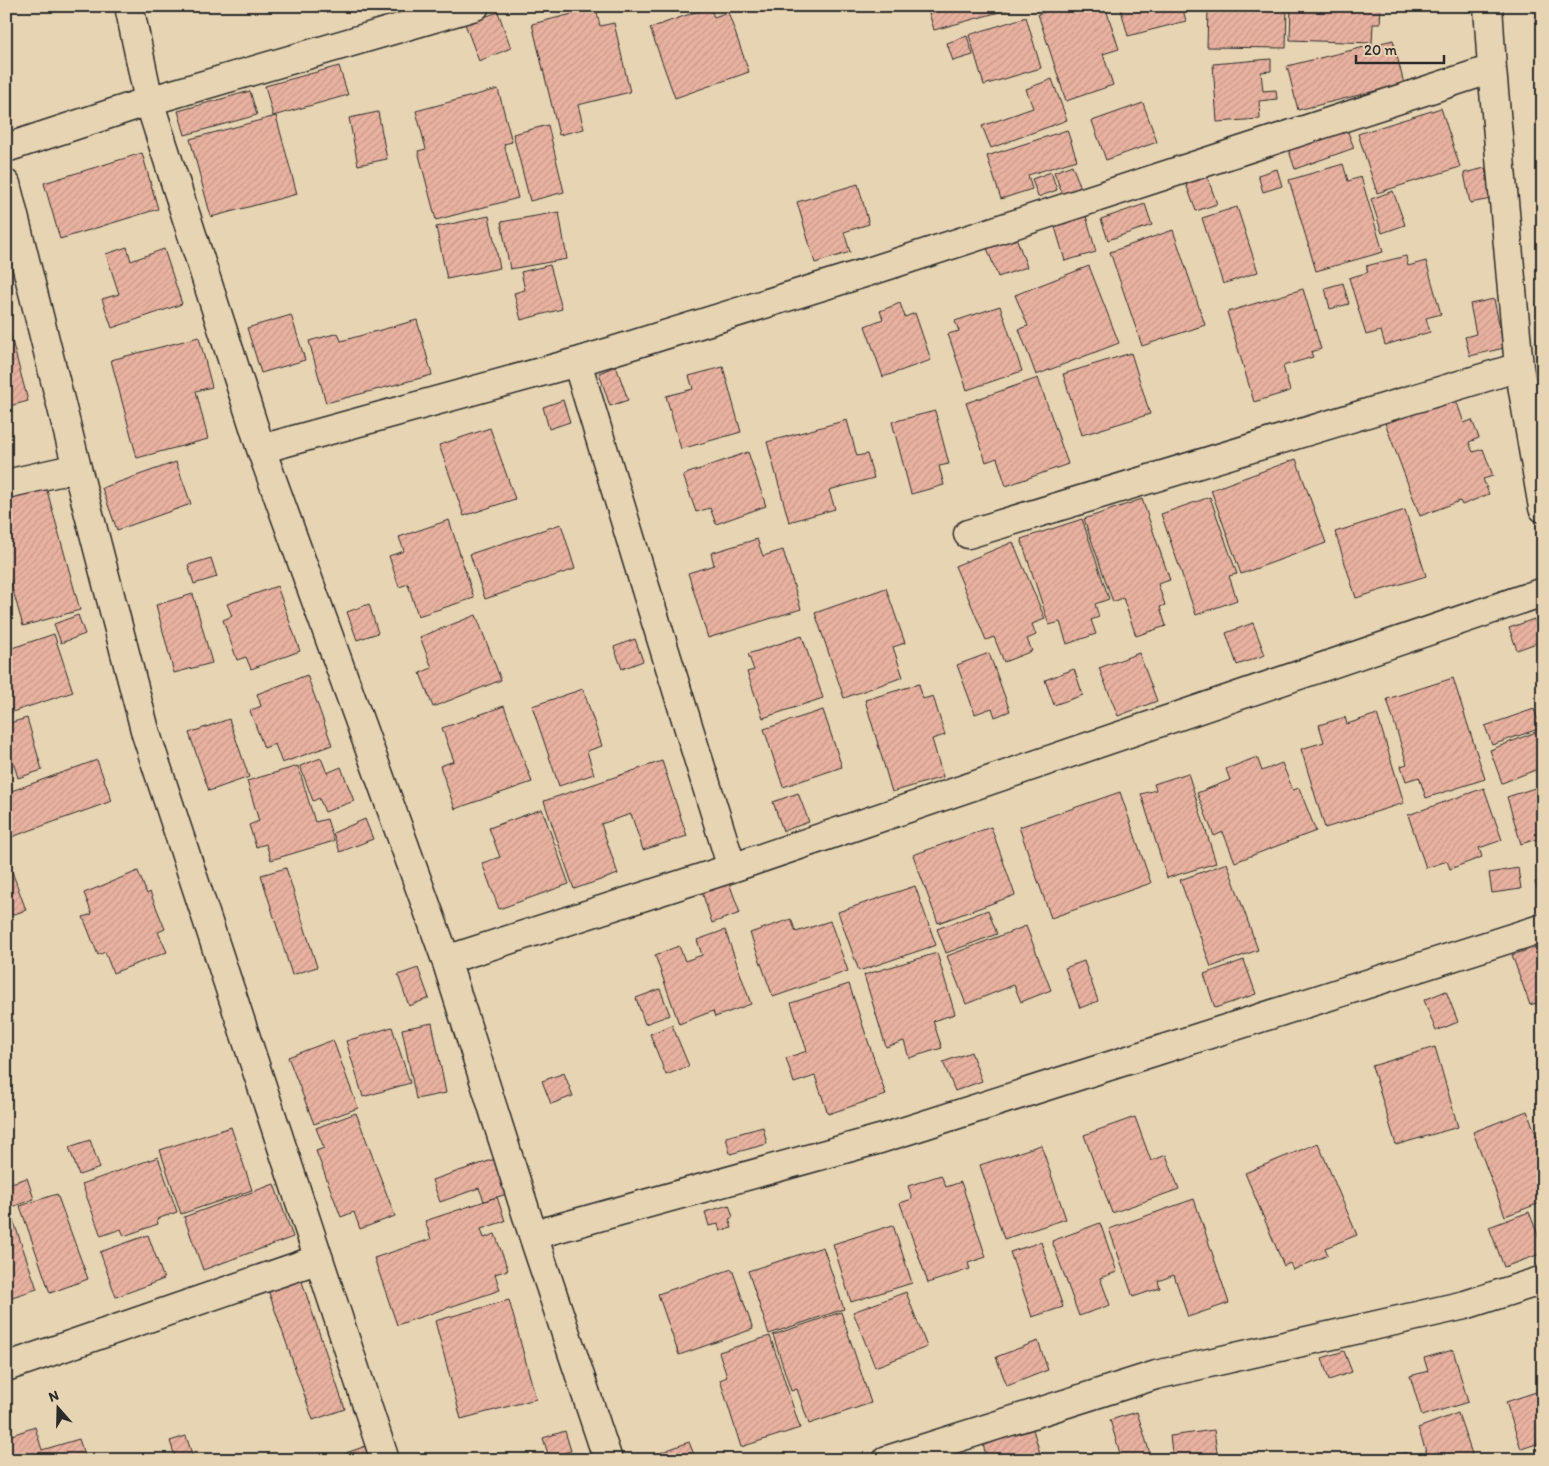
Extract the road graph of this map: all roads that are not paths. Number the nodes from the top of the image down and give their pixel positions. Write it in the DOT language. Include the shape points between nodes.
graph roads {
  1 [pos="129,6"];
  2 [pos="475,6"];
  3 [pos="1488,6"];
  4 [pos="1492,68"];
  5 [pos="149,101"];
  6 [pos="6,148"];
  7 [pos="6,184"];
  8 [pos="577,362"];
  9 [pos="1519,367"];
  10 [pos="261,449"];
  11 [pos="77,468"];
  12 [pos="6,484"];
  13 [pos="1543,508"];
  14 [pos="968,534"];
  15 [pos="1543,592"];
  16 [pos="732,868"];
  17 [pos="1543,928"];
  18 [pos="446,960"];
  19 [pos="533,1235"];
  20 [pos="319,1259"];
  21 [pos="1543,1280"];
  22 [pos="6,1367"];
  23 [pos="385,1460"];
  24 [pos="608,1460"];
  25 [pos="887,1460"];
  1 -- 5 [label="street"];
  2 -- 5 [label="street"];
  3 -- 4 [label="street"];
  4 -- 8 [label="street" via="874,270"];
  4 -- 9 [label="street"];
  5 -- 6 [label="street"];
  5 -- 10 [label="street"];
  7 -- 11 [label="street"];
  8 -- 10 [label="street"];
  8 -- 16 [label="street"];
  9 -- 13 [label="street"];
  9 -- 14 [label="street"];
  10 -- 18 [label="street"];
  11 -- 12 [label="street"];
  11 -- 20 [label="street" via="146,734"];
  15 -- 16 [label="street"];
  16 -- 18 [label="street"];
  17 -- 19 [label="street" via="880,1140"];
  18 -- 19 [label="street"];
  19 -- 24 [label="street"];
  20 -- 22 [label="street"];
  20 -- 23 [label="street"];
  21 -- 25 [label="street" via="1465,1305 1156,1375"];
}
